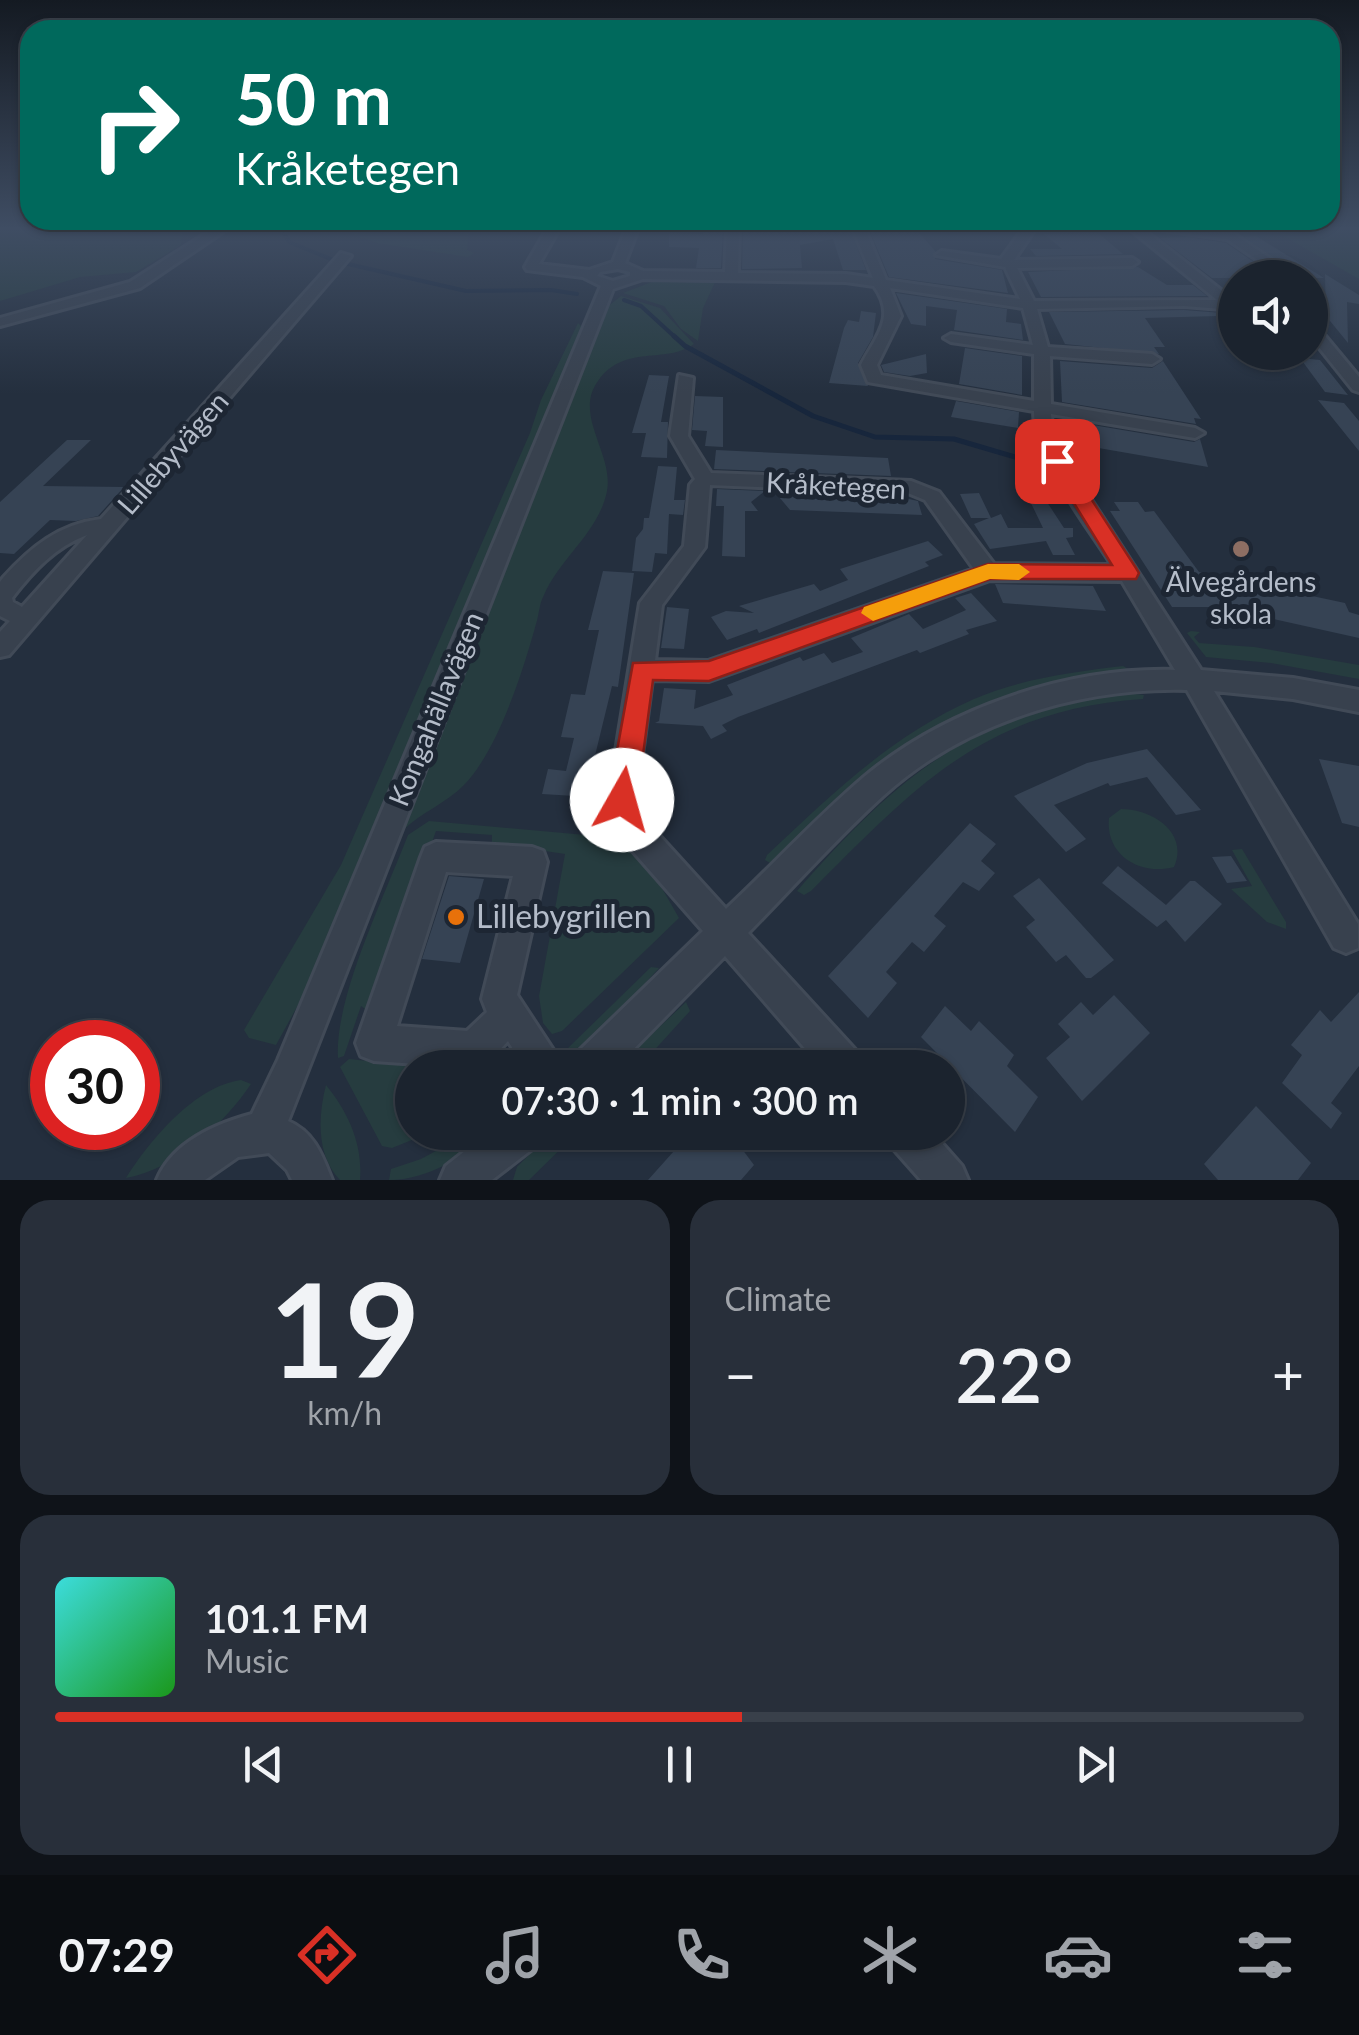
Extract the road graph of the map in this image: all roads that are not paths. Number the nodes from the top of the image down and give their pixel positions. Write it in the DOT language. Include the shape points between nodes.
graph roads {
  1 [pos="136,284"];
  2 [pos="320,284"];
  3 [pos="605,284"];
  4 [pos="879,284"];
  5 [pos="891,284"];
  6 [pos="1018,284"];
  7 [pos="1028,305"];
  8 [pos="1218,305"];
  9 [pos="0,322"];
  10 [pos="950,338"];
  11 [pos="1328,349"];
  12 [pos="1042,351"];
  13 [pos="1152,359"];
  14 [pos="685,378"];
  15 [pos="1359,387"];
  16 [pos="1044,410"];
  17 [pos="1195,433"];
  18 [pos="705,479"];
  19 [pos="109,525"];
  20 [pos="988,572"];
  21 [pos="1128,573"];
  22 [pos="25,619"];
  23 [pos="0,648"];
  24 [pos="642,670"];
  25 [pos="1192,679"];
  26 [pos="1359,701"];
  27 [pos="726,932"];
  28 [pos="1346,936"];
  29 [pos="510,1014"];
  30 [pos="535,1050"];
  31 [pos="606,1050"];
  32 [pos="831,1050"];
  33 [pos="263,1132"];
  34 [pos="502,1150"];
  35 [pos="922,1150"];
  36 [pos="474,1176"];
  37 [pos="177,1180"];
  38 [pos="312,1180"];
  39 [pos="948,1180"];
  1 -- 9 [label="street"];
  2 -- 19 [label="street, Lillebyvägen"];
  3 -- 33 [label="street, Kongahällavägen"];
  4 -- 16 [label="street" via="893,308 894,328 869,365 874,379"];
  5 -- 7 [label="street"];
  6 -- 7 [label="street"];
  7 -- 8 [label="street"];
  7 -- 12 [label="street"];
  10 -- 12 [label="street"];
  11 -- 15 [label="street"];
  12 -- 13 [label="street"];
  12 -- 16 [label="street"];
  14 -- 18 [label="street" via="678,436"];
  16 -- 17 [label="street"];
  16 -- 21 [label="street" via="1057,461"];
  18 -- 20 [label="street, Kråketegen" via="912,487 932,496"];
  18 -- 24 [label="street" via="694,547 651,603"];
  19 -- 22 [label="street, Lillebyvägen"];
  19 -- 22 [label="street" via="58,538 21,572 0,597 3,608"];
  20 -- 21 [label="street"];
  20 -- 24 [label="street" via="709,671"];
  21 -- 25 [label="street"];
  22 -- 23 [label="street, Lillebyvägen"];
  24 -- 27 [label="street" via="622,800 634,831"];
  25 -- 26 [label="street"];
  25 -- 27 [label="street" via="1054,693 938,740 875,785"];
  25 -- 28 [label="street"];
  27 -- 31 [label="street"];
  27 -- 32 [label="street"];
  29 -- 29 [label="street" via="499,999 532,862 436,857 374,1042 474,1050"];
  29 -- 30 [label="street"];
  33 -- 37 [label="street" via="221,1143"];
  33 -- 38 [label="street" via="300,1151"];
  34 -- 36 [label="street"];
  35 -- 39 [label="street"];
}
